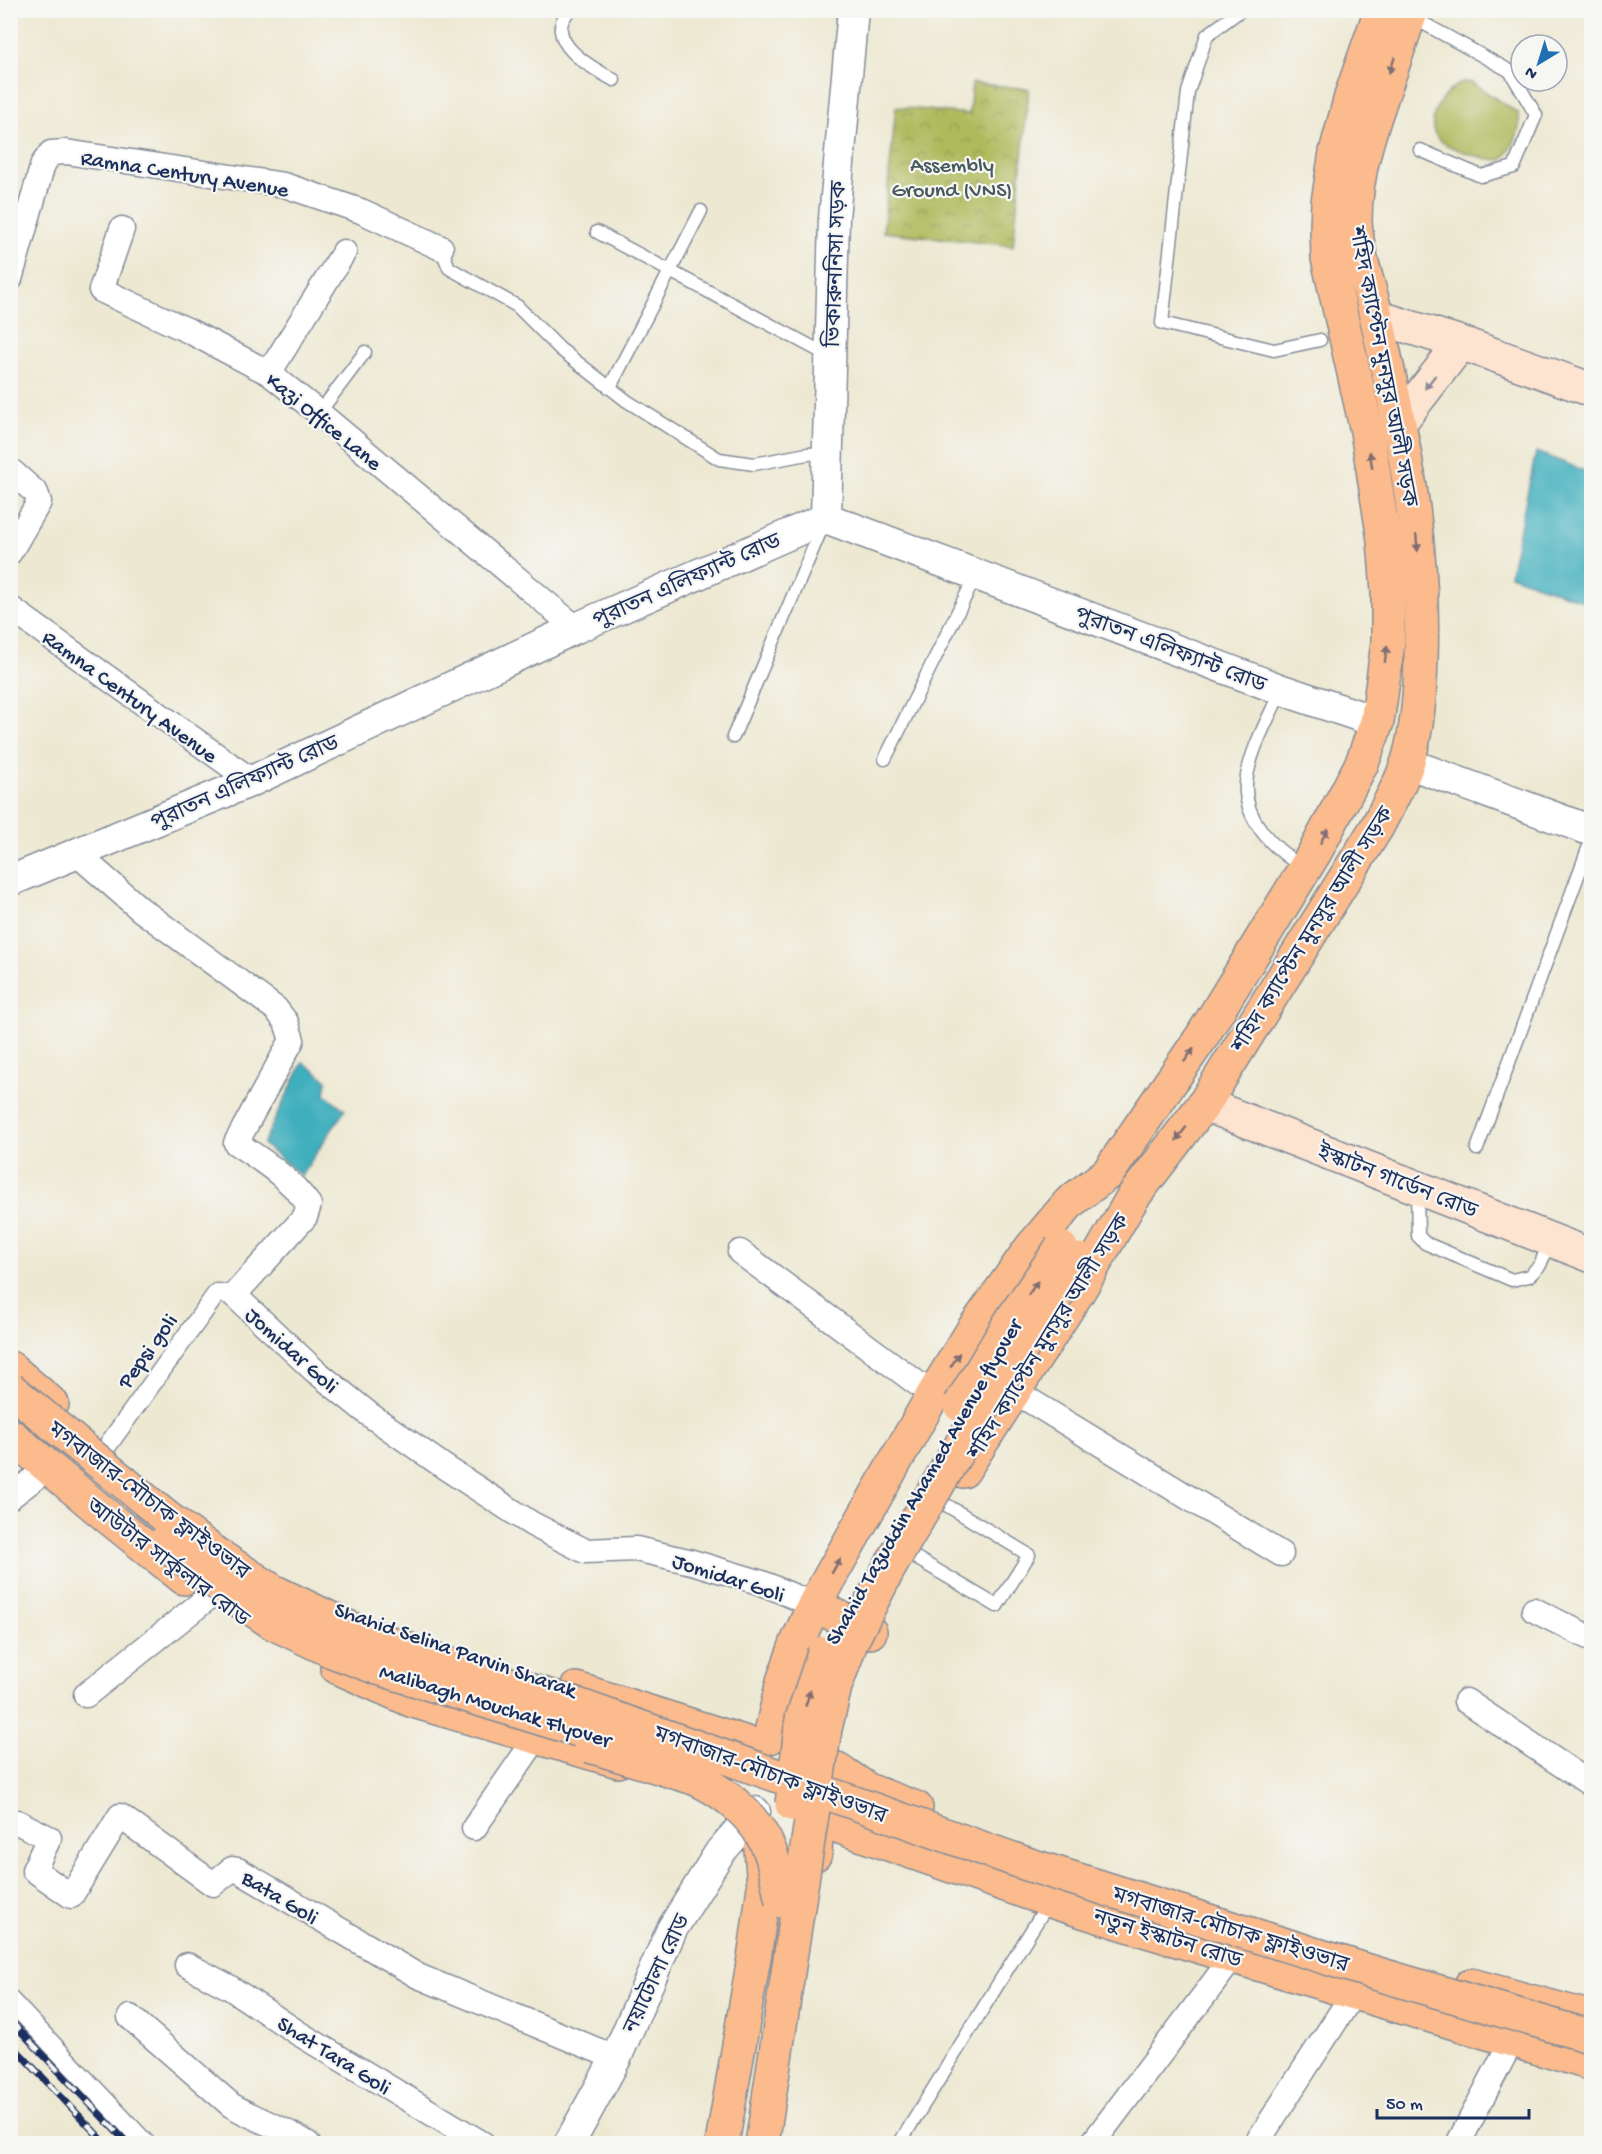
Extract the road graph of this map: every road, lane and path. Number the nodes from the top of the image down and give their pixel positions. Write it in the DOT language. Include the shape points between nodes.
graph roads {
  1 [pos="570,10"];
  2 [pos="853,10"];
  3 [pos="1241,10"];
  4 [pos="1400,12"];
  5 [pos="614,80"];
  6 [pos="1420,150"];
  7 [pos="701,212"];
  8 [pos="123,229"];
  9 [pos="597,232"];
  10 [pos="441,248"];
  11 [pos="344,252"];
  12 [pos="670,272"];
  13 [pos="10,279"];
  14 [pos="1377,317"];
  15 [pos="1331,330"];
  16 [pos="1461,343"];
  17 [pos="365,352"];
  18 [pos="830,356"];
  19 [pos="269,373"];
  20 [pos="610,387"];
  21 [pos="1592,390"];
  22 [pos="320,413"];
  23 [pos="1400,422"];
  24 [pos="827,453"];
  25 [pos="10,470"];
  26 [pos="826,518"];
  27 [pos="13,543"];
  28 [pos="976,575"];
  29 [pos="10,608"];
  30 [pos="576,627"];
  31 [pos="1282,690"];
  32 [pos="1377,722"];
  33 [pos="733,737"];
  34 [pos="885,759"];
  35 [pos="1407,762"];
  36 [pos="252,781"];
  37 [pos="1592,831"];
  38 [pos="1592,838"];
  39 [pos="76,853"];
  40 [pos="1305,868"];
  41 [pos="10,880"];
  42 [pos="1203,1104"];
  43 [pos="1476,1149"];
  44 [pos="1108,1173"];
  45 [pos="1416,1187"];
  46 [pos="1133,1197"];
  47 [pos="1550,1240"];
  48 [pos="740,1252"];
  49 [pos="1070,1254"];
  50 [pos="1592,1256"];
  51 [pos="234,1295"];
  52 [pos="10,1368"];
  53 [pos="10,1389"];
  54 [pos="1014,1391"];
  55 [pos="933,1395"];
  56 [pos="10,1413"];
  57 [pos="10,1435"];
  58 [pos="94,1440"];
  59 [pos="48,1468"];
  60 [pos="140,1476"];
  61 [pos="10,1497"];
  62 [pos="943,1503"];
  63 [pos="108,1517"];
  64 [pos="1281,1554"];
  65 [pos="912,1556"];
  66 [pos="209,1597"];
  67 [pos="814,1605"];
  68 [pos="1534,1610"];
  69 [pos="870,1632"];
  70 [pos="1592,1639"];
  71 [pos="378,1668"];
  72 [pos="86,1695"];
  73 [pos="1466,1701"];
  74 [pos="537,1737"];
  75 [pos="763,1741"];
  76 [pos="834,1763"];
  77 [pos="1592,1785"];
  78 [pos="755,1811"];
  79 [pos="818,1819"];
  80 [pos="17,1822"];
  81 [pos="474,1828"];
  82 [pos="852,1831"];
  83 [pos="815,1856"];
  84 [pos="1050,1900"];
  85 [pos="782,1901"];
  86 [pos="1368,1956"];
  87 [pos="1233,1957"];
  88 [pos="187,1965"];
  89 [pos="1353,1994"];
  90 [pos="10,2000"];
  91 [pos="130,2017"];
  92 [pos="1592,2018"];
  93 [pos="1592,2037"];
  94 [pos="1512,2040"];
  95 [pos="1592,2049"];
  96 [pos="616,2058"];
  97 [pos="1592,2064"];
  98 [pos="146,2144"];
  99 [pos="308,2144"];
  100 [pos="483,2144"];
  101 [pos="569,2144"];
  102 [pos="722,2144"];
  103 [pos="741,2144"];
  104 [pos="762,2144"];
  105 [pos="775,2144"];
  106 [pos="899,2144"];
  107 [pos="1092,2144"];
  108 [pos="1256,2144"];
  109 [pos="1458,2144"];
  1 -- 5 [label="lane" via="561,26 568,46 583,63"];
  2 -- 18 [label="street, ভিকারুননিসা সড়ক" via="834,218"];
  3 -- 15 [label="lane" via="1208,35 1188,93 1162,323 1274,350"];
  4 -- 6 [label="lane" via="1510,71 1536,115 1514,166 1481,176"];
  4 -- 14 [label="main road, শহিদ ক্যাপ্টেন মুনসুর আলী সড়ক, one-way" via="1363,157 1355,221"];
  4 -- 15 [label="main road, শহিদ ক্যাপ্টেন মুনসুর আলী সড়ক" via="1352,93 1336,152 1326,228"];
  7 -- 12 [label="lane"];
  8 -- 19 [label="street, Kazi Office Lane" via="101,290 189,330"];
  9 -- 12 [label="lane"];
  10 -- 13 [label="street, Ramna Century Avenue" via="362,211 284,185 66,152 51,153 43,164"];
  10 -- 20 [label="lane" via="449,268 517,306 560,349"];
  11 -- 19 [label="street"];
  12 -- 18 [label="lane"];
  12 -- 20 [label="lane"];
  14 -- 15 [label="main road"];
  14 -- 16 [label="main road"];
  14 -- 23 [label="main road, শহিদ ক্যাপ্টেন মুনসুর আলী সড়ক"];
  32 -- 15 [label="main road, শহিদ ক্যাপ্টেন মুনসুর আলী সড়ক, one-way" via="1388,642 1384,540 1367,431"];
  16 -- 21 [label="main road"];
  16 -- 23 [label="main road, one-way"];
  17 -- 22 [label="lane"];
  18 -- 24 [label="street, ভিকারুননিসা সড়ক"];
  19 -- 22 [label="street, Kazi Office Lane"];
  20 -- 24 [label="lane" via="719,459 754,464"];
  22 -- 30 [label="street, Kazi Office Lane"];
  23 -- 35 [label="main road, শহিদ ক্যাপ্টেন মুনসুর আলী সড়ক, one-way" via="1422,598 1420,691"];
  24 -- 26 [label="street, ভিকারুননিসা সড়ক"];
  25 -- 27 [label="street" via="36,493 39,502"];
  26 -- 28 [label="street, পুরাতন এলিফ্যান্ট রোড"];
  26 -- 30 [label="street, পুরাতন এলিফ্যান্ট রোড"];
  26 -- 33 [label="lane"];
  28 -- 31 [label="street, পুরাতন এলিফ্যান্ট রোড"];
  28 -- 34 [label="lane"];
  29 -- 36 [label="street, Ramna Century Avenue"];
  30 -- 36 [label="street, পুরাতন এলিফ্যান্ট রোড"];
  31 -- 32 [label="street, পুরাতন এলিফ্যান্ট রোড"];
  31 -- 40 [label="lane" via="1247,777 1247,799 1251,817 1266,836"];
  40 -- 32 [label="main road, শহিদ ক্যাপ্টেন মুনসুর আলী সড়ক, one-way" via="1362,763"];
  35 -- 37 [label="street"];
  35 -- 42 [label="main road, শহিদ ক্যাপ্টেন মুনসুর আলী সড়ক" via="1377,827"];
  36 -- 39 [label="street, পুরাতন এলিফ্যান্ট রোড"];
  38 -- 43 [label="lane"];
  39 -- 41 [label="street, পুরাতন এলিফ্যান্ট রোড"];
  39 -- 51 [label="street, Jomidar Goli" via="140,909 276,1009 286,1022 292,1040 236,1143 276,1170 309,1205 305,1217"];
  44 -- 40 [label="main road, শহিদ ক্যাপ্টেন মুনসুর আলী সড়ক, one-way" via="1201,1038"];
  42 -- 45 [label="main road, ইস্কাটন গার্ডেন রোড"];
  42 -- 46 [label="main road, শহিদ ক্যাপ্টেন মুনসুর আলী সড়ক, one-way"];
  44 -- 49 [label="main road"];
  55 -- 44 [label="main road, শহিদ ক্যাপ্টেন মুনসুর আলী সড়ক, one-way" via="1038,1239 1070,1202"];
  45 -- 47 [label="main road, ইস্কাটন গার্ডেন রোড"];
  45 -- 47 [label="lane" via="1418,1236 1425,1243 1512,1280 1529,1276 1540,1265"];
  46 -- 49 [label="main road" via="1103,1231"];
  46 -- 54 [label="main road, শহিদ ক্যাপ্টেন মুনসুর আলী সড়ক" via="1082,1287"];
  47 -- 50 [label="main road, ইস্কাটন গার্ডেন রোড"];
  48 -- 55 [label="street"];
  85 -- 49 [label="main road, Shahid Tazuddin Ahamed Avenue flyover, one-way, bridge" via="802,1719 833,1630 964,1396 1011,1322"];
  49 -- 104 [label="main road, bridge" via="888,1570 852,1640 835,1687 825,1729"];
  51 -- 58 [label="street, Pepsi goli" via="217,1293"];
  51 -- 67 [label="street, Jomidar Goli" via="314,1370 370,1415 532,1524 585,1551 636,1549 692,1562 762,1583"];
  52 -- 58 [label="main road, Shahid Selina Parvin Sharak"];
  53 -- 93 [label="main road, মগবাজার-মৌচাক ফ্লাইওভার, bridge" via="216,1554 273,1591 352,1629 1027,1864"];
  54 -- 62 [label="main road, শহিদ ক্যাপ্টেন মুনসুর আলী সড়ক"];
  54 -- 64 [label="street"];
  67 -- 55 [label="main road, শহিদ ক্যাপ্টেন মুনসুর আলী সড়ক, one-way"];
  56 -- 71 [label="main road, Malibagh Mouchak Flyover, bridge" via="162,1541 239,1600 303,1638"];
  57 -- 59 [label="main road, আউটার সার্কুলার রোড"];
  58 -- 59 [label="main road"];
  58 -- 60 [label="main road, Shahid Selina Parvin Sharak"];
  59 -- 61 [label="street"];
  59 -- 63 [label="main road, আউটার সার্কুলার রোড"];
  60 -- 63 [label="main road"];
  60 -- 75 [label="main road, Shahid Selina Parvin Sharak" via="225,1544 318,1600 402,1634"];
  62 -- 65 [label="main road, শহিদ ক্যাপ্টেন মুনসুর আলী সড়ক"];
  62 -- 65 [label="lane" via="1029,1555 997,1606"];
  63 -- 66 [label="main road, আউটার সার্কুলার রোড"];
  65 -- 69 [label="main road, শহিদ ক্যাপ্টেন মুনসুর আলী সড়ক"];
  66 -- 72 [label="street"];
  66 -- 74 [label="main road, আউটার সার্কুলার রোড" via="289,1644 413,1701"];
  67 -- 69 [label="main road"];
  67 -- 75 [label="main road, শহিদ ক্যাপ্টেন মুনসুর আলী সড়ক"];
  68 -- 70 [label="street"];
  69 -- 76 [label="main road, শহিদ ক্যাপ্টেন মুনসুর আলী সড়ক" via="840,1709"];
  71 -- 85 [label="main road, bridge" via="436,1700 627,1756 706,1784 755,1824 771,1853"];
  71 -- 95 [label="main road, Malibagh Mouchak Flyover, bridge" via="800,1802 1049,1891"];
  73 -- 77 [label="street"];
  74 -- 78 [label="main road, আউটার সার্কুলার রোড" via="646,1770"];
  74 -- 81 [label="street"];
  75 -- 76 [label="main road" via="783,1732 798,1732 823,1745"];
  75 -- 78 [label="main road" via="750,1754 743,1774 745,1796"];
  76 -- 79 [label="main road" via="838,1783 835,1797"];
  76 -- 86 [label="main road, নতুন ইস্কাটন রোড" via="856,1783 881,1796 1099,1875"];
  78 -- 79 [label="main road" via="781,1826 806,1825"];
  78 -- 96 [label="street, নয়াটোলা রোড" via="720,1852 672,1929"];
  78 -- 102 [label="main road" via="764,1887"];
  79 -- 82 [label="main road, নতুন ইস্কাটন রোড"];
  79 -- 83 [label="main road"];
  80 -- 96 [label="street, Bata Goli" via="50,1838 34,1870 72,1896 120,1815 213,1884 232,1869 238,1870 418,1976"];
  82 -- 83 [label="main road" via="840,1830"];
  82 -- 84 [label="main road, নতুন ইস্কাটন রোড"];
  83 -- 105 [label="main road" via="806,1956"];
  84 -- 87 [label="main road, নতুন ইস্কাটন রোড"];
  84 -- 106 [label="lane"];
  85 -- 103 [label="main road, Shahid Tazuddin Ahamed Avenue flyover"];
  86 -- 89 [label="main road"];
  86 -- 92 [label="main road, নতুন ইস্কাটন রোড"];
  87 -- 89 [label="main road, নতুন ইস্কাটন রোড"];
  87 -- 107 [label="street"];
  88 -- 100 [label="street, Shat Tara Goli"];
  89 -- 94 [label="main road, নতুন ইস্কাটন রোড"];
  89 -- 108 [label="street"];
  90 -- 98 [label="street"];
  91 -- 99 [label="street" via="231,2105"];
  94 -- 97 [label="main road, নতুন ইস্কাটন রোড"];
  94 -- 109 [label="street"];
  96 -- 101 [label="street, নয়াটোলা রোড"];
}
